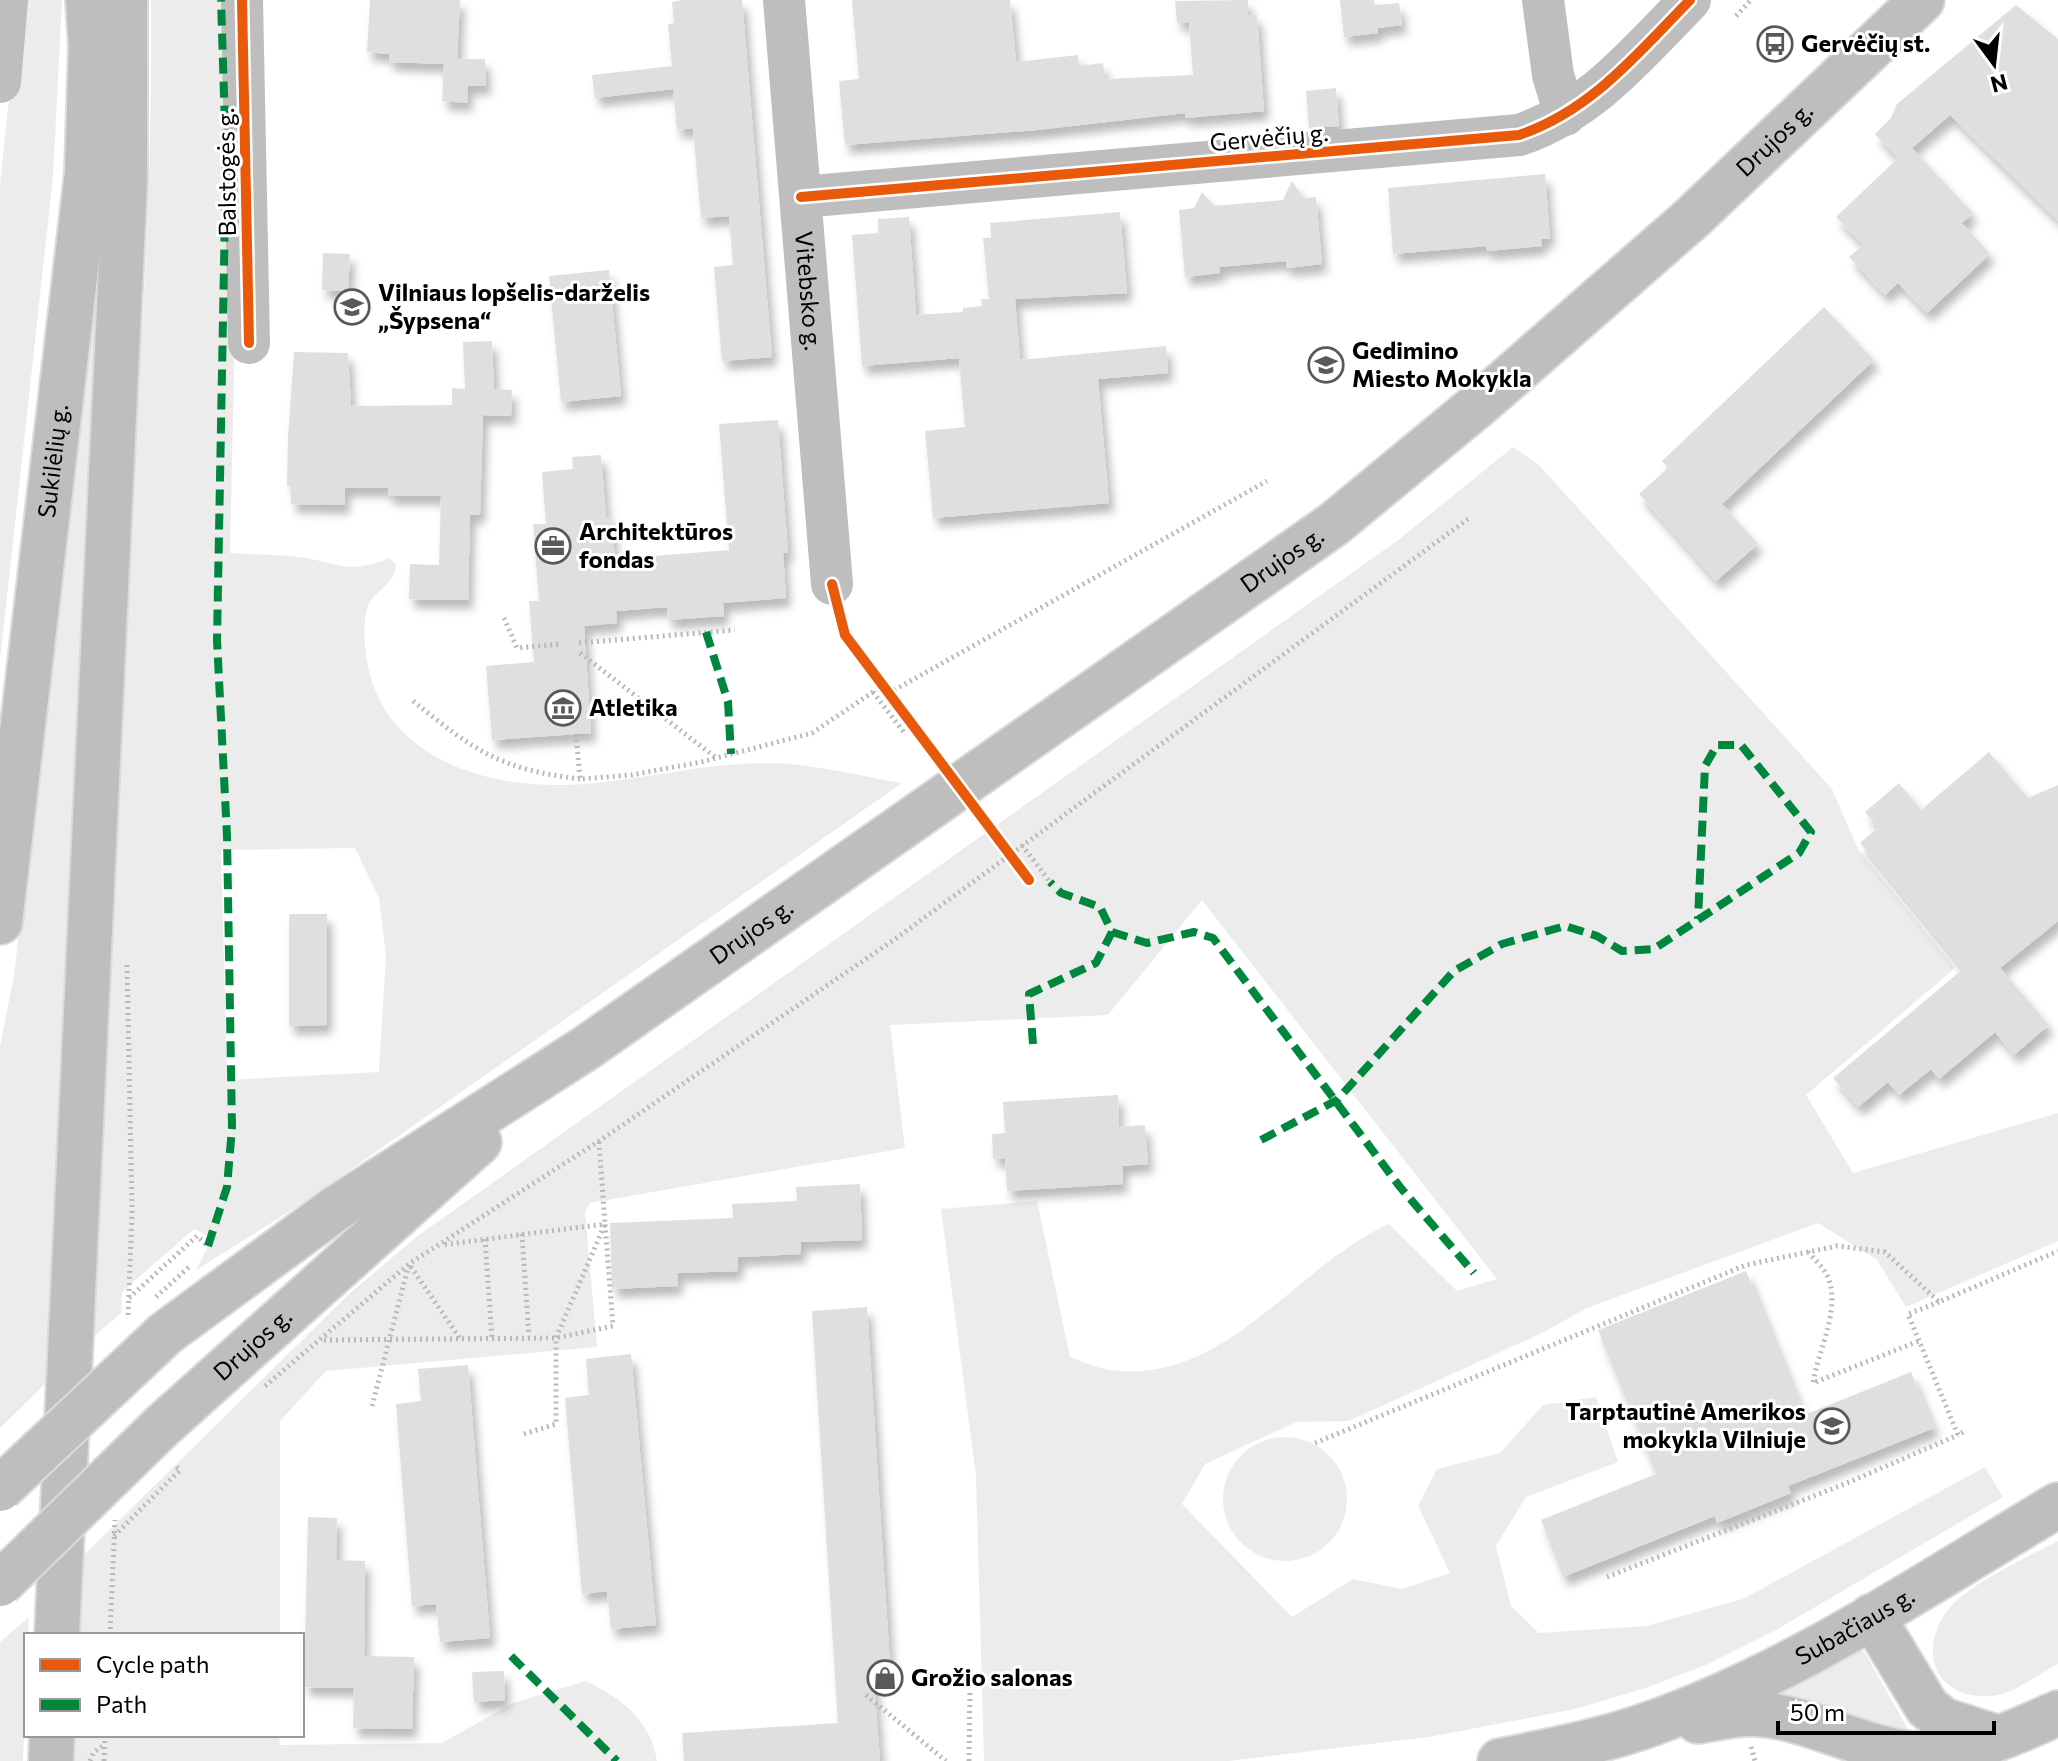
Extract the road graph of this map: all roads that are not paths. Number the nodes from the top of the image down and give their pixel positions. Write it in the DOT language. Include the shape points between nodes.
graph roads {
  1 [pos="7,0"];
  2 [pos="88,0"];
  3 [pos="125,0"];
  4 [pos="242,0"];
  5 [pos="784,0"];
  6 [pos="1543,0"];
  7 [pos="1690,0"];
  8 [pos="1922,0"];
  9 [pos="0,82"];
  10 [pos="1565,115"];
  11 [pos="801,197"];
  12 [pos="249,343"];
  13 [pos="832,584"];
  14 [pos="0,922"];
  15 [pos="586,1048"];
  16 [pos="0,1489"];
  17 [pos="2058,1505"];
  18 [pos="0,1584"];
  19 [pos="1872,1616"];
  20 [pos="57,1633"];
  21 [pos="2058,1713"];
  22 [pos="1652,1724"];
  23 [pos="52,1737"];
  24 [pos="1995,1737"];
  25 [pos="51,1761"];
  26 [pos="1500,1761"];
  1 -- 9 [label="street"];
  2 -- 14 [label="main road, Sukilėlių g." via="87,173"];
  3 -- 20 [label="main road" via="125,180"];
  4 -- 12 [label="street, Balstogės g."];
  5 -- 11 [label="street, Vitebsko g."];
  6 -- 10 [label="street" via="1553,75"];
  7 -- 10 [label="street, Gervėčių g." via="1612,79"];
  8 -- 15 [label="main road, Drujos g." via="1680,228 1334,524"];
  10 -- 11 [label="street, Gervėčių g." via="1542,127 1490,140"];
  11 -- 13 [label="street, Vitebsko g."];
  15 -- 16 [label="main road, Drujos g., bridge" via="146,1331"];
  15 -- 18 [label="main road, Drujos g., bridge" via="171,1446"];
  17 -- 19 [label="main road, Subačiaus g."];
  19 -- 22 [label="main road, Subačiaus g." via="1743,1686"];
  19 -- 24 [label="main road" via="1927,1707 1943,1720"];
  21 -- 24 [label="main road"];
  22 -- 24 [label="main road" via="1756,1714 1919,1754 1952,1752"];
  22 -- 26 [label="main road, Subačiaus g."];
  23 -- 25 [label="main road"];
}
